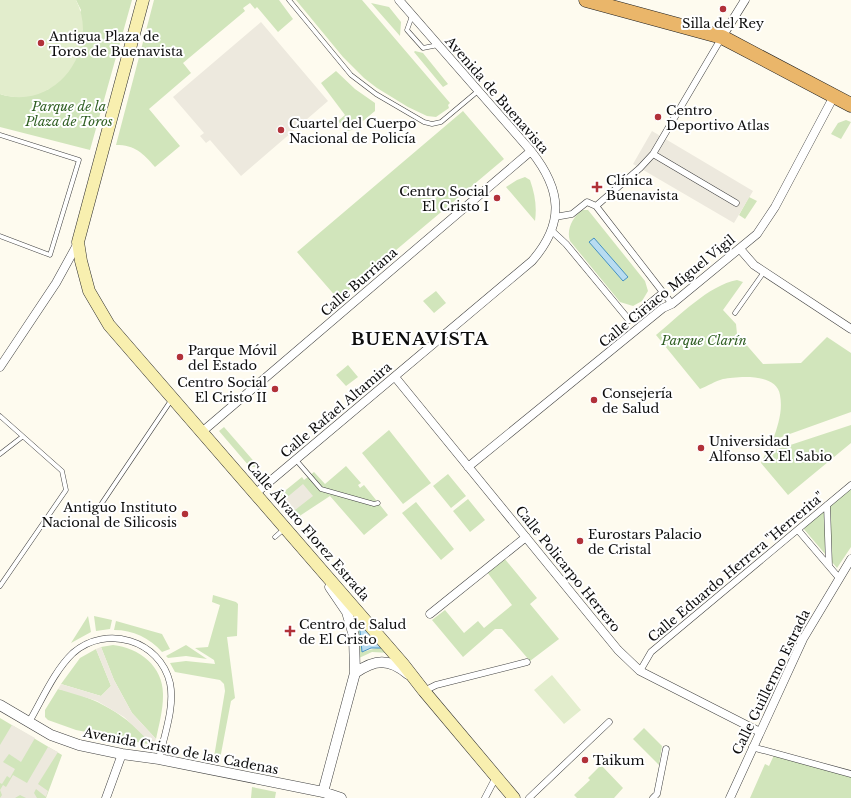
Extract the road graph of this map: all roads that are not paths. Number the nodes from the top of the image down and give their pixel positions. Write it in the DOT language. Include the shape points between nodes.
graph roads {
  1 [pos="143,0"];
  2 [pos="289,0"];
  3 [pos="399,0"];
  4 [pos="586,0"];
  5 [pos="745,0"];
  6 [pos="412,16"];
  7 [pos="722,37"];
  8 [pos="438,45"];
  9 [pos="478,91"];
  10 [pos="834,96"];
  11 [pos="850,102"];
  12 [pos="0,135"];
  13 [pos="531,151"];
  14 [pos="653,154"];
  15 [pos="736,203"];
  16 [pos="596,206"];
  17 [pos="555,217"];
  18 [pos="552,231"];
  19 [pos="0,236"];
  20 [pos="78,242"];
  21 [pos="740,249"];
  22 [pos="764,272"];
  23 [pos="663,292"];
  24 [pos="672,304"];
  25 [pos="735,313"];
  26 [pos="851,329"];
  27 [pos="0,367"];
  28 [pos="395,377"];
  29 [pos="172,399"];
  30 [pos="0,416"];
  31 [pos="203,431"];
  32 [pos="22,437"];
  33 [pos="0,454"];
  34 [pos="296,460"];
  35 [pos="468,467"];
  36 [pos="851,485"];
  37 [pos="256,493"];
  38 [pos="102,503"];
  39 [pos="378,504"];
  40 [pos="827,505"];
  41 [pos="285,528"];
  42 [pos="798,530"];
  43 [pos="275,537"];
  44 [pos="526,537"];
  45 [pos="851,559"];
  46 [pos="317,565"];
  47 [pos="829,566"];
  48 [pos="839,578"];
  49 [pos="0,586"];
  50 [pos="430,614"];
  51 [pos="527,662"];
  52 [pos="640,671"];
  53 [pos="355,673"];
  54 [pos="414,679"];
  55 [pos="424,691"];
  56 [pos="0,704"];
  57 [pos="29,722"];
  58 [pos="609,722"];
  59 [pos="760,732"];
  60 [pos="752,747"];
  61 [pos="666,749"];
  62 [pos="122,754"];
  63 [pos="159,758"];
  64 [pos="851,774"];
  65 [pos="496,777"];
  66 [pos="322,795"];
  67 [pos="106,798"];
  68 [pos="341,798"];
  69 [pos="485,798"];
  70 [pos="514,798"];
  71 [pos="529,798"];
  72 [pos="653,798"];
  73 [pos="730,798"];
  1 -- 20 [label="main road"];
  2 -- 9 [label="lane" via="336,59 362,84 424,122 441,122"];
  3 -- 6 [label="street, Avenida de Buenavista"];
  4 -- 7 [label="highway"];
  5 -- 7 [label="street"];
  6 -- 8 [label="street, Avenida de Buenavista"];
  6 -- 8 [label="lane" via="407,30 423,48"];
  7 -- 10 [label="highway"];
  7 -- 14 [label="street"];
  8 -- 9 [label="street, Avenida de Buenavista"];
  9 -- 13 [label="street, Avenida de Buenavista"];
  10 -- 11 [label="highway"];
  10 -- 21 [label="street, Calle Ciriaco Miguel Vigil" via="772,212 757,234"];
  12 -- 19 [label="lane" via="79,160 50,255"];
  13 -- 17 [label="street, Avenida de Buenavista" via="550,181"];
  13 -- 31 [label="street, Calle Burriana"];
  14 -- 15 [label="street"];
  14 -- 16 [label="street"];
  16 -- 17 [label="street" via="587,202 572,214"];
  16 -- 23 [label="street"];
  17 -- 18 [label="street, Calle Rafael Altamira"];
  18 -- 23 [label="street" via="566,244 629,320"];
  18 -- 28 [label="street, Calle Rafael Altamira" via="542,250 532,261"];
  20 -- 27 [label="street" via="56,283"];
  20 -- 29 [label="main road, Calle Álvaro Florez Estrada" via="89,291 109,325"];
  21 -- 22 [label="street"];
  21 -- 24 [label="street, Calle Ciriaco Miguel Vigil"];
  22 -- 25 [label="lane"];
  22 -- 26 [label="street"];
  23 -- 24 [label="street"];
  24 -- 35 [label="street, Calle Ciriaco Miguel Vigil" via="663,308"];
  28 -- 34 [label="street, Calle Rafael Altamira"];
  28 -- 35 [label="street, Calle Policarpo Herrero"];
  29 -- 31 [label="main road, Calle Álvaro Florez Estrada"];
  29 -- 38 [label="lane"];
  30 -- 32 [label="lane"];
  31 -- 37 [label="main road, Calle Álvaro Florez Estrada"];
  32 -- 33 [label="lane"];
  32 -- 49 [label="lane" via="62,471 66,490"];
  34 -- 37 [label="street, Calle Rafael Altamira"];
  34 -- 39 [label="lane" via="321,489"];
  35 -- 44 [label="street, Calle Policarpo Herrero"];
  36 -- 40 [label="street, Calle Eduardo Herrera \"Herrerita\""];
  37 -- 41 [label="main road, Calle Álvaro Florez Estrada"];
  40 -- 42 [label="street, Calle Eduardo Herrera \"Herrerita\""];
  40 -- 47 [label="street"];
  41 -- 43 [label="lane"];
  41 -- 46 [label="main road, Calle Álvaro Florez Estrada"];
  42 -- 47 [label="street"];
  42 -- 52 [label="street, Calle Eduardo Herrera \"Herrerita\"" via="651,652"];
  44 -- 50 [label="street"];
  44 -- 52 [label="street, Calle Policarpo Herrero" via="618,650"];
  45 -- 48 [label="street, Calle Guillermo Estrada"];
  46 -- 53 [label="street" via="347,612 354,636"];
  46 -- 54 [label="main road, Calle Álvaro Florez Estrada"];
  47 -- 48 [label="street"];
  48 -- 59 [label="street, Calle Guillermo Estrada" via="803,639"];
  51 -- 55 [label="street" via="436,685"];
  52 -- 59 [label="street, Calle Policarpo Herrero"];
  53 -- 54 [label="street" via="367,664 382,662 400,667"];
  53 -- 66 [label="street"];
  54 -- 55 [label="main road, Calle Álvaro Florez Estrada"];
  55 -- 65 [label="main road, Calle Álvaro Florez Estrada"];
  56 -- 57 [label="street, Avenida Cristo de las Cadenas"];
  57 -- 62 [label="street, Avenida Cristo de las Cadenas" via="51,735 78,745"];
  57 -- 63 [label="street" via="52,682 73,653 85,645 105,638 127,639 141,645 153,655 170,683 170,704"];
  58 -- 71 [label="street"];
  59 -- 60 [label="street, Calle Guillermo Estrada"];
  60 -- 64 [label="street"];
  60 -- 73 [label="street, Calle Guillermo Estrada"];
  61 -- 72 [label="street" via="657,794"];
  62 -- 63 [label="street, Avenida Cristo de las Cadenas"];
  62 -- 67 [label="street"];
  63 -- 66 [label="street, Avenida Cristo de las Cadenas"];
  65 -- 69 [label="street"];
  65 -- 70 [label="main road, Calle Álvaro Florez Estrada"];
  66 -- 68 [label="street, Avenida Cristo de las Cadenas"];
}
